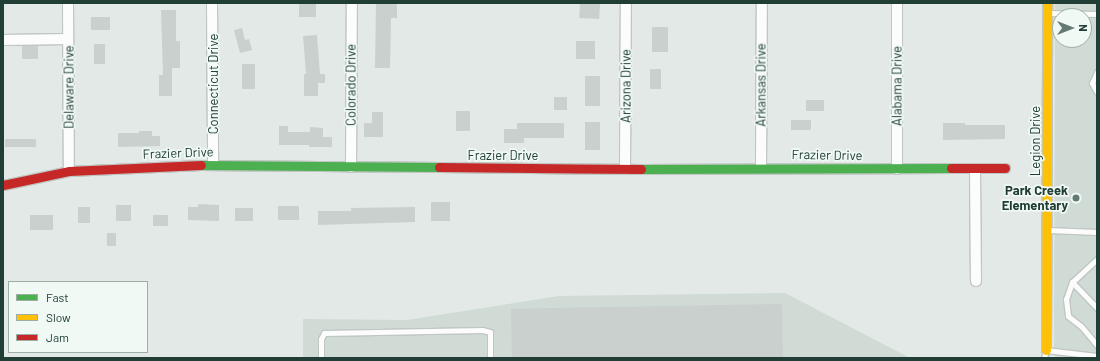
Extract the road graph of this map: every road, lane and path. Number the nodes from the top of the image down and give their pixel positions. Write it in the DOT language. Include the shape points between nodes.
graph roads {
  1 [pos="68,3"];
  2 [pos="212,3"];
  3 [pos="352,3"];
  4 [pos="626,3"];
  5 [pos="762,3"];
  6 [pos="897,3"];
  7 [pos="1047,3"];
  8 [pos="1047,13"];
  9 [pos="1097,14"];
  10 [pos="3,40"];
  11 [pos="68,40"];
  12 [pos="1097,72"];
  13 [pos="1097,92"];
  14 [pos="213,164"];
  15 [pos="351,167"];
  16 [pos="761,167"];
  17 [pos="1004,168"];
  18 [pos="625,169"];
  19 [pos="897,169"];
  20 [pos="975,169"];
  21 [pos="69,171"];
  22 [pos="3,185"];
  23 [pos="1048,230"];
  24 [pos="1097,232"];
  25 [pos="1097,258"];
  26 [pos="1092,263"];
  27 [pos="1097,268"];
  28 [pos="976,281"];
  29 [pos="1072,282"];
  30 [pos="1097,308"];
  31 [pos="1097,345"];
  32 [pos="1045,354"];
  33 [pos="1097,356"];
  34 [pos="321,358"];
  35 [pos="490,358"];
  1 -- 11 [label="street, Delaware Drive"];
  2 -- 14 [label="street, Connecticut Drive"];
  3 -- 15 [label="street, Colorado Drive"];
  4 -- 18 [label="street, Arizona Drive"];
  5 -- 16 [label="street, Arkansas Drive"];
  6 -- 19 [label="street, Alabama Drive"];
  7 -- 8 [label="street, Legion Drive"];
  8 -- 9 [label="lane"];
  8 -- 23 [label="street, Legion Drive"];
  10 -- 11 [label="street"];
  11 -- 21 [label="street, Delaware Drive"];
  12 -- 13 [label="lane" via="1092,83"];
  14 -- 15 [label="street, Frazier Drive"];
  14 -- 21 [label="street, Frazier Drive"];
  15 -- 18 [label="street, Frazier Drive"];
  16 -- 18 [label="street, Frazier Drive"];
  16 -- 19 [label="street, Frazier Drive"];
  17 -- 20 [label="street, Frazier Drive"];
  19 -- 20 [label="street, Frazier Drive"];
  20 -- 28 [label="street"];
  21 -- 22 [label="street, Frazier Drive"];
  23 -- 24 [label="lane"];
  23 -- 32 [label="street, Legion Drive"];
  25 -- 26 [label="lane"];
  26 -- 27 [label="lane"];
  26 -- 29 [label="lane"];
  29 -- 30 [label="lane"];
  29 -- 31 [label="lane" via="1066,300 1068,316 1082,326"];
  32 -- 33 [label="lane"];
  34 -- 35 [label="lane" via="321,339 324,333 482,330 490,332"];
}
